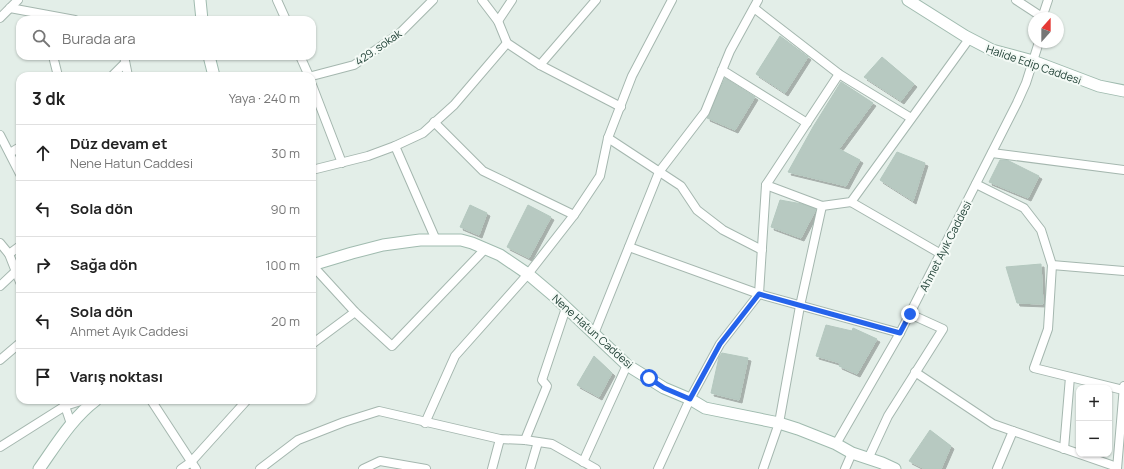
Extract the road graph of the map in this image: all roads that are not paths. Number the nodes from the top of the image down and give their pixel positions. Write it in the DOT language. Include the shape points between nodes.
graph roads {
  1 [pos="18,0"];
  2 [pos="200,0"];
  3 [pos="278,0"];
  4 [pos="433,0"];
  5 [pos="482,0"];
  6 [pos="512,0"];
  7 [pos="596,0"];
  8 [pos="672,0"];
  9 [pos="908,0"];
  10 [pos="1016,0"];
  11 [pos="1048,0"];
  12 [pos="756,4"];
  13 [pos="10,8"];
  14 [pos="1033,12"];
  15 [pos="1044,12"];
  16 [pos="39,16"];
  17 [pos="202,16"];
  18 [pos="284,16"];
  19 [pos="0,18"];
  20 [pos="498,21"];
  21 [pos="969,39"];
  22 [pos="507,43"];
  23 [pos="1037,48"];
  24 [pos="54,60"];
  25 [pos="125,60"];
  26 [pos="210,60"];
  27 [pos="302,60"];
  28 [pos="1033,61"];
  29 [pos="540,65"];
  30 [pos="722,70"];
  31 [pos="57,72"];
  32 [pos="115,72"];
  33 [pos="127,72"];
  34 [pos="213,72"];
  35 [pos="307,72"];
  36 [pos="839,74"];
  37 [pos="316,75"];
  38 [pos="1124,90"];
  39 [pos="316,95"];
  40 [pos="620,107"];
  41 [pos="911,118"];
  42 [pos="434,122"];
  43 [pos="807,123"];
  44 [pos="0,135"];
  45 [pos="608,138"];
  46 [pos="395,146"];
  47 [pos="16,149"];
  48 [pos="10,153"];
  49 [pos="992,153"];
  50 [pos="342,163"];
  51 [pos="16,166"];
  52 [pos="316,169"];
  53 [pos="1124,170"];
  54 [pos="659,172"];
  55 [pos="976,184"];
  56 [pos="766,185"];
  57 [pos="851,202"];
  58 [pos="822,206"];
  59 [pos="574,215"];
  60 [pos="436,240"];
  61 [pos="0,243"];
  62 [pos="629,247"];
  63 [pos="486,248"];
  64 [pos="16,249"];
  65 [pos="762,250"];
  66 [pos="9,254"];
  67 [pos="941,254"];
  68 [pos="316,264"];
  69 [pos="1052,265"];
  70 [pos="316,269"];
  71 [pos="16,271"];
  72 [pos="1124,271"];
  73 [pos="528,274"];
  74 [pos="0,286"];
  75 [pos="759,294"];
  76 [pos="800,306"];
  77 [pos="566,308"];
  78 [pos="355,312"];
  79 [pos="910,314"];
  80 [pos="900,333"];
  81 [pos="594,334"];
  82 [pos="316,341"];
  83 [pos="16,346"];
  84 [pos="0,360"];
  85 [pos="627,365"];
  86 [pos="915,372"];
  87 [pos="1070,377"];
  88 [pos="1123,388"];
  89 [pos="690,399"];
  90 [pos="63,404"];
  91 [pos="64,404"];
  92 [pos="91,404"];
  93 [pos="154,404"];
  94 [pos="243,404"];
  95 [pos="425,423"];
  96 [pos="779,423"];
  97 [pos="71,424"];
  98 [pos="1013,432"];
  99 [pos="500,439"];
  100 [pos="525,440"];
  101 [pos="538,442"];
  102 [pos="836,444"];
  103 [pos="0,447"];
  104 [pos="1064,449"];
  105 [pos="852,453"];
  106 [pos="868,459"];
  107 [pos="191,462"];
  108 [pos="583,462"];
  109 [pos="1117,468"];
  110 [pos="39,469"];
  111 [pos="181,469"];
  112 [pos="196,469"];
  113 [pos="260,469"];
  114 [pos="362,469"];
  115 [pos="426,469"];
  116 [pos="492,469"];
  117 [pos="530,469"];
  118 [pos="596,469"];
  119 [pos="658,469"];
  120 [pos="763,469"];
  121 [pos="845,469"];
  122 [pos="895,469"];
  123 [pos="997,469"];
  1 -- 13 [label="street"];
  2 -- 17 [label="street"];
  3 -- 18 [label="street"];
  4 -- 37 [label="street, 429. sokak" via="400,33 354,65"];
  5 -- 20 [label="street"];
  6 -- 20 [label="street"];
  7 -- 29 [label="street"];
  8 -- 40 [label="street" via="632,76"];
  9 -- 21 [label="street, Halide Edip Caddesi"];
  10 -- 14 [label="street"];
  11 -- 15 [label="street"];
  12 -- 30 [label="street"];
  12 -- 36 [label="street"];
  13 -- 16 [label="street"];
  13 -- 19 [label="street"];
  20 -- 22 [label="street"];
  21 -- 28 [label="street, Halide Edip Caddesi" via="992,50"];
  21 -- 41 [label="street"];
  22 -- 29 [label="street"];
  22 -- 42 [label="street" via="454,104"];
  23 -- 28 [label="street, Ahmet Ayık Caddesi"];
  24 -- 31 [label="street"];
  25 -- 32 [label="street"];
  25 -- 33 [label="street"];
  26 -- 34 [label="street"];
  27 -- 35 [label="street"];
  28 -- 38 [label="street, Halide Edip Caddesi" via="1088,83"];
  28 -- 49 [label="street, Ahmet Ayık Caddesi" via="1026,83"];
  29 -- 40 [label="street"];
  30 -- 43 [label="street"];
  30 -- 54 [label="street" via="705,112"];
  36 -- 41 [label="street"];
  36 -- 43 [label="street"];
  39 -- 50 [label="street"];
  40 -- 45 [label="street"];
  41 -- 57 [label="street"];
  42 -- 46 [label="street" via="423,133"];
  42 -- 59 [label="street" via="483,171"];
  43 -- 56 [label="street"];
  44 -- 48 [label="street"];
  45 -- 54 [label="street"];
  45 -- 59 [label="street" via="600,176"];
  46 -- 50 [label="street"];
  46 -- 60 [label="street"];
  47 -- 48 [label="street"];
  48 -- 51 [label="street"];
  49 -- 53 [label="street"];
  49 -- 55 [label="street, Ahmet Ayık Caddesi"];
  50 -- 52 [label="street"];
  54 -- 62 [label="street"];
  54 -- 65 [label="street" via="681,186 697,210 723,230"];
  55 -- 67 [label="street, Ahmet Ayık Caddesi"];
  55 -- 69 [label="street" via="1024,208 1041,230"];
  56 -- 58 [label="street"];
  56 -- 65 [label="street"];
  57 -- 58 [label="street"];
  57 -- 67 [label="street"];
  58 -- 76 [label="street"];
  59 -- 73 [label="street"];
  60 -- 63 [label="street, Nene Hatun Caddesi" via="461,240"];
  60 -- 68 [label="street, Nene Hatun Caddesi" via="383,245"];
  61 -- 66 [label="street"];
  62 -- 75 [label="street"];
  62 -- 81 [label="street"];
  63 -- 73 [label="street, Nene Hatun Caddesi"];
  63 -- 78 [label="street" via="392,346"];
  64 -- 66 [label="street"];
  65 -- 75 [label="street"];
  66 -- 71 [label="street"];
  67 -- 79 [label="street, Ahmet Ayık Caddesi"];
  69 -- 72 [label="street"];
  69 -- 87 [label="street" via="1048,329 1034,368"];
  70 -- 78 [label="street"];
  71 -- 74 [label="street"];
  73 -- 77 [label="street, Nene Hatun Caddesi"];
  73 -- 95 [label="street" via="455,356"];
  75 -- 76 [label="street"];
  75 -- 89 [label="street" via="720,344"];
  76 -- 80 [label="street"];
  76 -- 96 [label="street"];
  77 -- 81 [label="street, Nene Hatun Caddesi"];
  77 -- 100 [label="street" via="542,380 547,386"];
  78 -- 82 [label="street"];
  79 -- 80 [label="street, Ahmet Ayık Caddesi"];
  79 -- 86 [label="street" via="942,329"];
  80 -- 102 [label="street, Ahmet Ayık Caddesi"];
  81 -- 85 [label="street, Nene Hatun Caddesi"];
  83 -- 84 [label="street"];
  85 -- 89 [label="street, Nene Hatun Caddesi" via="664,388"];
  85 -- 108 [label="street"];
  86 -- 98 [label="street" via="993,424"];
  86 -- 106 [label="street" via="888,416"];
  87 -- 88 [label="street"];
  87 -- 104 [label="street"];
  88 -- 109 [label="street"];
  89 -- 96 [label="street, Nene Hatun Caddesi" via="705,408"];
  89 -- 119 [label="street"];
  90 -- 103 [label="street" via="32,428"];
  91 -- 97 [label="street"];
  92 -- 97 [label="street"];
  93 -- 107 [label="street"];
  94 -- 107 [label="street"];
  95 -- 99 [label="street"];
  95 -- 113 [label="street" via="379,411 298,440"];
  96 -- 102 [label="street, Nene Hatun Caddesi"];
  96 -- 120 [label="street"];
  97 -- 110 [label="street"];
  98 -- 104 [label="street"];
  98 -- 123 [label="street"];
  99 -- 100 [label="street"];
  99 -- 116 [label="street"];
  100 -- 101 [label="street"];
  101 -- 108 [label="street" via="552,444"];
  101 -- 117 [label="street"];
  102 -- 105 [label="street, Nene Hatun Caddesi"];
  104 -- 109 [label="street"];
  105 -- 106 [label="street, Nene Hatun Caddesi"];
  105 -- 121 [label="street"];
  106 -- 122 [label="street, Nene Hatun Caddesi"];
  107 -- 111 [label="street"];
  107 -- 112 [label="street"];
  108 -- 118 [label="street"];
  114 -- 115 [label="street" via="380,461"];
}
